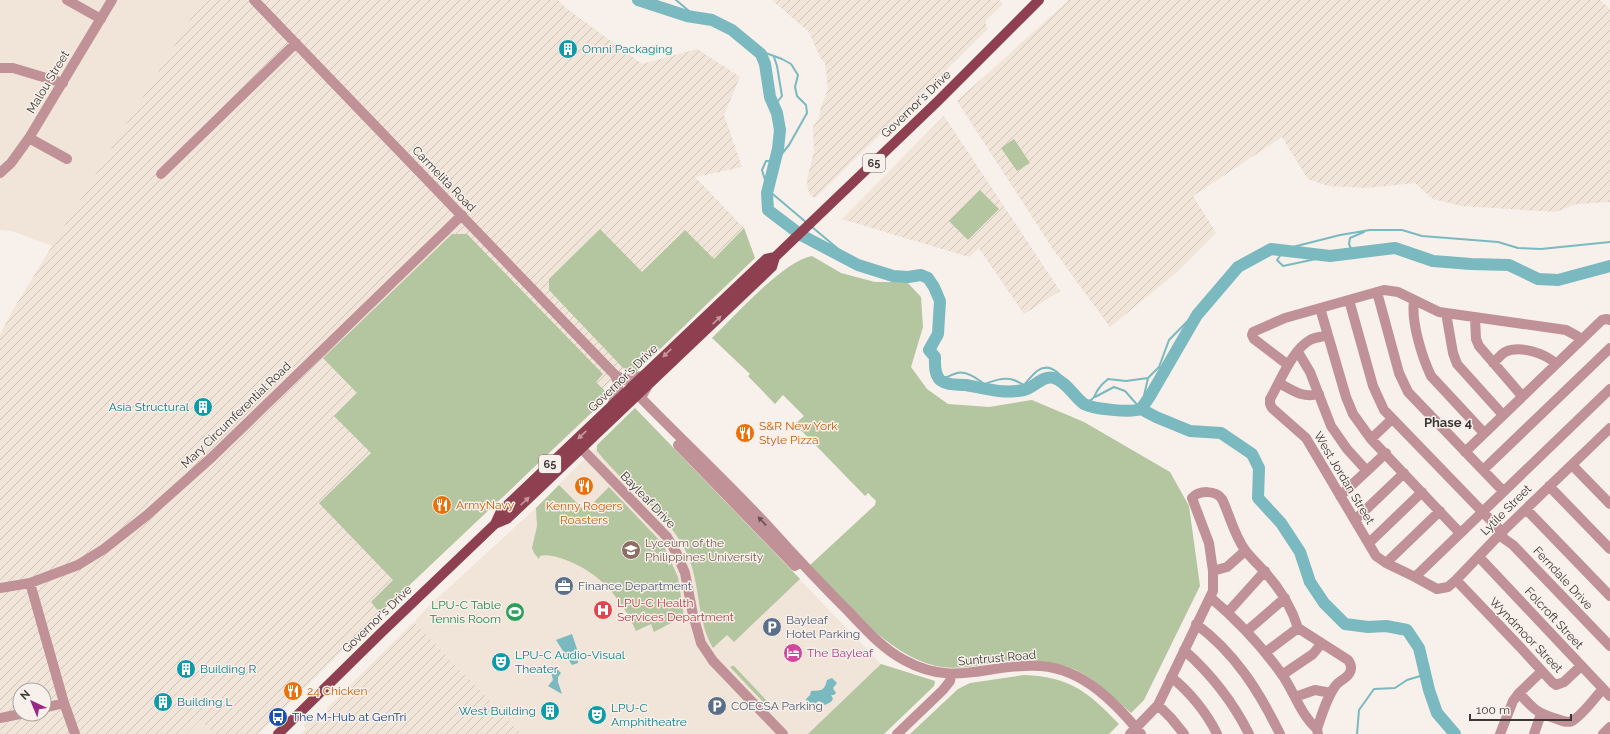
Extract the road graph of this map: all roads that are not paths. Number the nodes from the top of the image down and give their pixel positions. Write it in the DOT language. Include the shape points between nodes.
graph roads {
  1 [pos="67,0"];
  2 [pos="112,0"];
  3 [pos="254,0"];
  4 [pos="1039,0"];
  5 [pos="101,19"];
  6 [pos="296,43"];
  7 [pos="0,68"];
  8 [pos="63,83"];
  9 [pos="29,138"];
  10 [pos="67,160"];
  11 [pos="0,173"];
  12 [pos="161,174"];
  13 [pos="462,215"];
  14 [pos="771,261"];
  15 [pos="1377,292"];
  16 [pos="1350,300"];
  17 [pos="1414,301"];
  18 [pos="1320,308"];
  19 [pos="1446,313"];
  20 [pos="1475,318"];
  21 [pos="1610,320"];
  22 [pos="1328,335"];
  23 [pos="1581,340"];
  24 [pos="1610,348"];
  25 [pos="1298,352"];
  26 [pos="1493,364"];
  27 [pos="1556,364"];
  28 [pos="1288,365"];
  29 [pos="615,375"];
  30 [pos="645,375"];
  31 [pos="1279,383"];
  32 [pos="647,387"];
  33 [pos="1610,389"];
  34 [pos="1319,394"];
  35 [pos="1522,396"];
  36 [pos="626,407"];
  37 [pos="610,408"];
  38 [pos="1503,415"];
  39 [pos="1392,419"];
  40 [pos="1610,428"];
  41 [pos="1484,433"];
  42 [pos="1372,438"];
  43 [pos="582,448"];
  44 [pos="1465,452"];
  45 [pos="1386,453"];
  46 [pos="1572,465"];
  47 [pos="1483,470"];
  48 [pos="1367,471"];
  49 [pos="1404,473"];
  50 [pos="1549,486"];
  51 [pos="1503,491"];
  52 [pos="1422,492"];
  53 [pos="1340,496"];
  54 [pos="1610,504"];
  55 [pos="1526,509"];
  56 [pos="1440,511"];
  57 [pos="1482,512"];
  58 [pos="1355,520"];
  59 [pos="494,524"];
  60 [pos="1502,532"];
  61 [pos="1460,533"];
  62 [pos="1368,543"];
  63 [pos="1610,549"];
  64 [pos="1245,551"];
  65 [pos="1479,557"];
  66 [pos="1386,563"];
  67 [pos="1213,572"];
  68 [pos="1265,572"];
  69 [pos="1415,576"];
  70 [pos="1456,580"];
  71 [pos="30,583"];
  72 [pos="0,588"];
  73 [pos="1610,596"];
  74 [pos="1210,597"];
  75 [pos="1285,598"];
  76 [pos="1228,612"];
  77 [pos="1196,624"];
  78 [pos="1298,628"];
  79 [pos="1248,630"];
  80 [pos="1321,644"];
  81 [pos="1610,646"];
  82 [pos="1184,650"];
  83 [pos="1266,652"];
  84 [pos="1581,666"];
  85 [pos="1542,672"];
  86 [pos="1282,675"];
  87 [pos="1171,677"];
  88 [pos="950,678"];
  89 [pos="1606,692"];
  90 [pos="1331,693"];
  91 [pos="1519,694"];
  92 [pos="1295,697"];
  93 [pos="64,703"];
  94 [pos="52,706"];
  95 [pos="1158,706"];
  96 [pos="1541,714"];
  97 [pos="12,716"];
  98 [pos="0,718"];
  99 [pos="1610,727"];
  100 [pos="1318,731"];
  101 [pos="1134,732"];
  102 [pos="75,734"];
  103 [pos="278,734"];
  104 [pos="783,734"];
  105 [pos="897,734"];
  106 [pos="1184,734"];
  107 [pos="1217,734"];
  108 [pos="1249,734"];
  109 [pos="1280,734"];
  110 [pos="1500,734"];
  111 [pos="1534,734"];
  112 [pos="1603,734"];
  1 -- 5 [label="street"];
  2 -- 5 [label="street, Malou Street"];
  3 -- 6 [label="street, Carmelita Road"];
  4 -- 14 [label="main road, Governor's Drive / 65"];
  5 -- 8 [label="street, Malou Street"];
  6 -- 12 [label="street"];
  6 -- 13 [label="street, Carmelita Road"];
  7 -- 8 [label="street" via="12,68"];
  8 -- 9 [label="street, Malou Street"];
  9 -- 10 [label="street"];
  9 -- 11 [label="street, Malou Street" via="11,163"];
  13 -- 29 [label="street, Carmelita Road"];
  13 -- 71 [label="street, Mary Circumferential Road" via="211,458 146,516 78,565"];
  14 -- 30 [label="main road, Governor's Drive / 65, one-way"];
  32 -- 14 [label="main road, Governor's Drive / 65, one-way"];
  15 -- 16 [label="street"];
  15 -- 17 [label="street" via="1391,290"];
  15 -- 44 [label="street" via="1400,373 1408,392"];
  16 -- 18 [label="street"];
  16 -- 39 [label="street" via="1373,386 1384,410"];
  17 -- 19 [label="street"];
  17 -- 41 [label="street" via="1416,326 1431,376"];
  18 -- 22 [label="street"];
  18 -- 28 [label="street" via="1284,318 1252,335 1263,347"];
  19 -- 20 [label="street"];
  19 -- 38 [label="street" via="1453,353 1458,364"];
  20 -- 23 [label="street" via="1566,330"];
  20 -- 26 [label="street" via="1476,339"];
  21 -- 23 [label="street" via="1602,320"];
  22 -- 25 [label="street, West Jordan Street" via="1310,340"];
  22 -- 42 [label="street" via="1346,397 1362,427"];
  23 -- 27 [label="street"];
  24 -- 47 [label="street"];
  25 -- 28 [label="street, West Jordan Street"];
  25 -- 34 [label="street"];
  26 -- 27 [label="street" via="1511,350 1541,354"];
  26 -- 35 [label="street"];
  27 -- 35 [label="street"];
  28 -- 31 [label="street, West Jordan Street"];
  29 -- 30 [label="street" via="625,380"];
  29 -- 37 [label="street" via="619,386"];
  30 -- 37 [label="main road, Governor's Drive / 65"];
  31 -- 34 [label="street" via="1300,394"];
  31 -- 53 [label="street, West Jordan Street" via="1270,399 1272,408 1306,438"];
  32 -- 36 [label="main road, Governor's Drive / 65"];
  88 -- 32 [label="street, one-way" via="913,665 879,644 642,398"];
  33 -- 51 [label="street"];
  34 -- 48 [label="street" via="1330,426"];
  35 -- 38 [label="street"];
  36 -- 43 [label="main road, Governor's Drive / 65"];
  36 -- 88 [label="street" via="638,403 882,654 920,674 939,680"];
  37 -- 59 [label="main road, Governor's Drive / 65, one-way" via="501,511"];
  38 -- 41 [label="street"];
  39 -- 42 [label="street"];
  39 -- 57 [label="street"];
  40 -- 46 [label="street, Lytile Street"];
  41 -- 44 [label="street"];
  42 -- 45 [label="street"];
  59 -- 43 [label="main road, Governor's Drive / 65, one-way" via="507,519"];
  43 -- 104 [label="street, Bayleaf Drive" via="667,537 685,573 701,643 713,661"];
  44 -- 47 [label="street"];
  45 -- 48 [label="street"];
  45 -- 49 [label="street"];
  46 -- 50 [label="street, Lytile Street"];
  46 -- 54 [label="street"];
  47 -- 51 [label="street"];
  48 -- 53 [label="street"];
  49 -- 52 [label="street"];
  49 -- 58 [label="street"];
  50 -- 55 [label="street, Lytile Street"];
  50 -- 63 [label="street"];
  51 -- 57 [label="street"];
  52 -- 56 [label="street"];
  52 -- 62 [label="street"];
  53 -- 58 [label="street, West Jordan Street"];
  55 -- 60 [label="street, Lytile Street"];
  55 -- 73 [label="street"];
  56 -- 61 [label="street"];
  56 -- 66 [label="street"];
  57 -- 60 [label="street"];
  57 -- 61 [label="street"];
  58 -- 62 [label="street, West Jordan Street"];
  59 -- 103 [label="main road, Governor's Drive / 65"];
  60 -- 65 [label="street, Lytile Street"];
  60 -- 81 [label="street, Ferndale Drive" via="1503,538 1514,544"];
  61 -- 69 [label="street"];
  62 -- 66 [label="street, West Jordan Street" via="1376,556"];
  64 -- 67 [label="street" via="1227,567"];
  64 -- 67 [label="street" via="1219,495 1212,492 1198,494 1192,498 1207,536"];
  64 -- 68 [label="street"];
  65 -- 70 [label="street, Lytile Street"];
  65 -- 84 [label="street, Folcroft Street"];
  66 -- 69 [label="street, West Jordan Street"];
  67 -- 74 [label="street" via="1214,587"];
  68 -- 75 [label="street"];
  68 -- 76 [label="street"];
  69 -- 70 [label="street, Lytile Street" via="1437,589 1448,587"];
  70 -- 85 [label="street, Wyndmoor Street"];
  71 -- 72 [label="street, Mary Circumferential Road"];
  71 -- 93 [label="street"];
  74 -- 76 [label="street"];
  74 -- 77 [label="street"];
  75 -- 78 [label="street"];
  75 -- 79 [label="street"];
  76 -- 79 [label="street"];
  77 -- 82 [label="street"];
  77 -- 109 [label="street" via="1223,647 1244,672 1267,706"];
  78 -- 80 [label="street"];
  78 -- 83 [label="street"];
  79 -- 83 [label="street"];
  80 -- 86 [label="street" via="1313,654"];
  80 -- 90 [label="street" via="1351,664 1349,674"];
  82 -- 87 [label="street"];
  82 -- 108 [label="street" via="1221,689"];
  83 -- 86 [label="street"];
  84 -- 85 [label="street, Wyndmoor Street" via="1556,685"];
  84 -- 89 [label="street, Folcroft Street"];
  85 -- 91 [label="street"];
  86 -- 92 [label="street"];
  87 -- 95 [label="street"];
  87 -- 107 [label="street" via="1192,698"];
  88 -- 101 [label="street, Suntrust Road" via="965,680 1024,671 1057,675 1080,684 1094,694"];
  88 -- 105 [label="street" via="943,690"];
  89 -- 96 [label="street" via="1572,721 1567,722"];
  90 -- 92 [label="street" via="1315,690"];
  90 -- 100 [label="street"];
  91 -- 96 [label="street"];
  91 -- 110 [label="street" via="1513,701"];
  92 -- 100 [label="street" via="1306,718"];
  93 -- 94 [label="street"];
  93 -- 102 [label="street"];
  95 -- 101 [label="street"];
  95 -- 106 [label="street"];
  96 -- 111 [label="street"];
  97 -- 98 [label="street"];
  99 -- 112 [label="street"];
}
